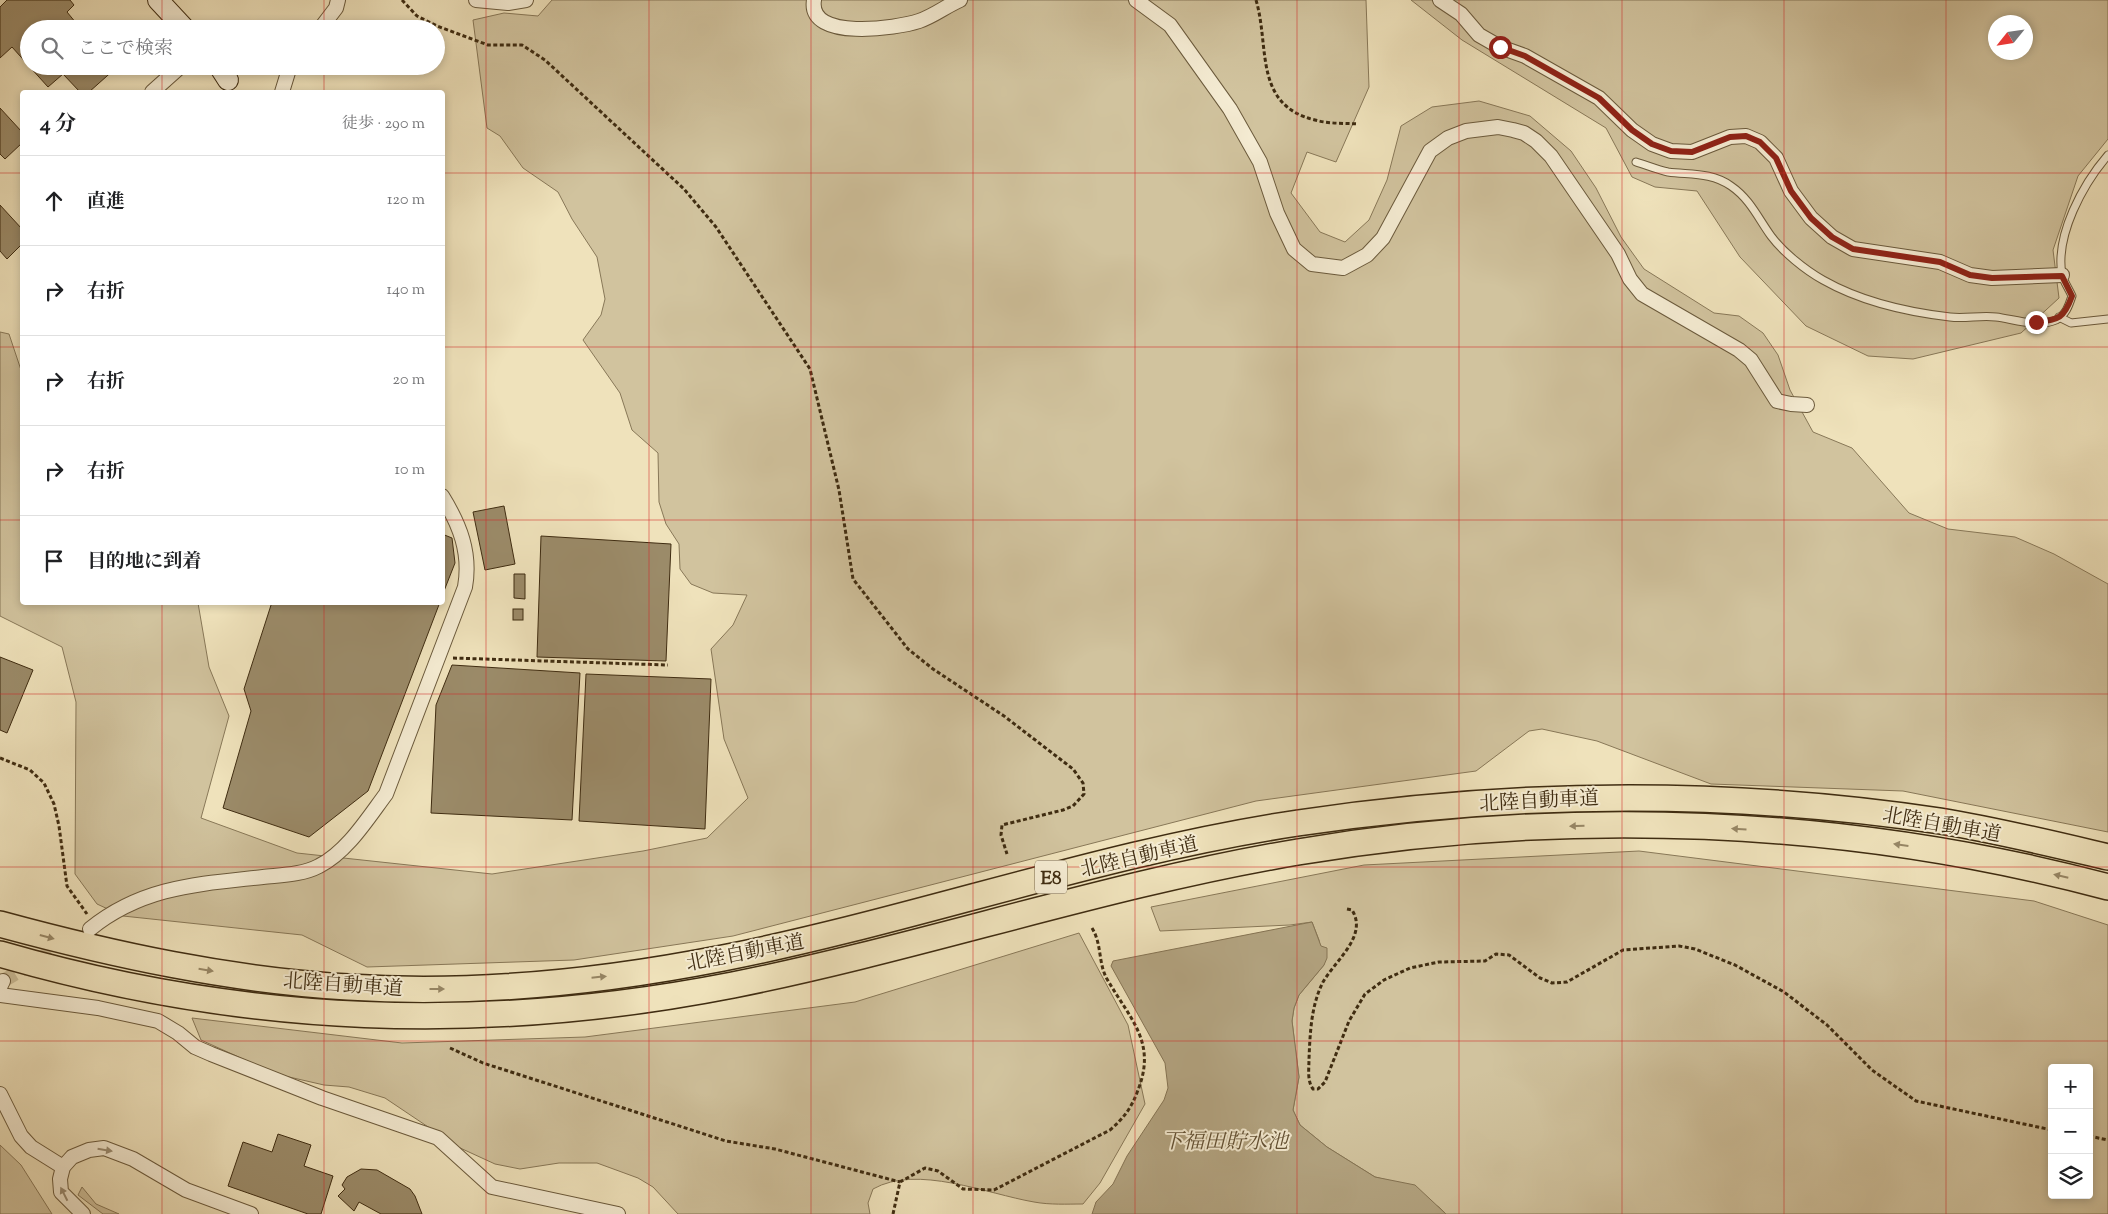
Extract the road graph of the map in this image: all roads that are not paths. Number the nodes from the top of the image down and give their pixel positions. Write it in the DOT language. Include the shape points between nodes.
graph roads {
  1 [pos="158,0"];
  2 [pos="338,0"];
  3 [pos="476,0"];
  4 [pos="526,0"];
  5 [pos="814,0"];
  6 [pos="960,0"];
  7 [pos="1136,0"];
  8 [pos="1440,0"];
  9 [pos="177,20"];
  10 [pos="327,20"];
  11 [pos="171,75"];
  12 [pos="287,75"];
  13 [pos="154,90"];
  14 [pos="283,90"];
  15 [pos="2108,155"];
  16 [pos="1636,162"];
  17 [pos="2062,276"];
  18 [pos="2059,317"];
  19 [pos="2108,319"];
  20 [pos="1807,405"];
  21 [pos="445,502"];
  22 [pos="2108,857"];
  23 [pos="2108,887"];
  24 [pos="0,924"];
  25 [pos="93,926"];
  26 [pos="0,954"];
  27 [pos="0,995"];
  28 [pos="0,1094"];
  29 [pos="62,1167"];
  30 [pos="83,1214"];
  31 [pos="251,1214"];
  32 [pos="618,1214"];
  1 -- 9 [label="street"];
  2 -- 10 [label="street"];
  3 -- 4 [label="street" via="508,3"];
  5 -- 6 [label="street" via="817,15 823,21 832,27 845,29 905,25"];
  7 -- 20 [label="street" via="1170,25 1230,109 1260,162 1276,213 1294,249 1312,264 1343,268 1367,256 1383,238 1430,152 1448,138 1466,131 1498,127 1524,133 1551,156 1642,294 1739,350 1750,360 1777,401"];
  8 -- 17 [label="street" via="1461,14 1479,35 1525,56 1599,98 1632,130 1652,144 1671,151 1692,152 1730,137 1746,136 1760,142 1776,158 1791,191 1811,218 1832,237 1853,249 1940,262 1970,275 1992,278"];
  11 -- 13 [label="street"];
  12 -- 14 [label="street"];
  15 -- 17 [label="lane" via="2092,172 2080,195 2062,247"];
  16 -- 18 [label="lane" via="1668,172 1707,176 1730,186 1746,198 1772,237 1796,260 1823,280 1866,299 1951,318 1994,316 2036,322"];
  17 -- 18 [label="lane" via="2072,296 2066,312"];
  18 -- 19 [label="lane" via="2071,323"];
  21 -- 25 [label="street" via="463,538 468,569 465,587 386,794 342,848 319,866 300,872 191,884 161,891"];
  24 -- 22 [label="highway, 北陸自動車道 / E8, one-way" via="160,963 254,978 348,987 442,989 628,974 722,958 1201,841 1303,822 1502,800 1616,796 1768,801 1946,822"];
  23 -- 26 [label="highway, 北陸自動車道 / E8, one-way" via="1957,853 1871,841 1774,830 1604,825 1507,829 1303,851 1209,868 832,963 731,985 633,1002 536,1012 444,1017 350,1016 250,1007 156,992"];
  27 -- 32 [label="street" via="98,1008 158,1021 195,1047 211,1054 322,1098 438,1138 492,1187"];
  28 -- 29 [label="street" via="21,1136"];
  30 -- 29 [label="street, one-way" via="61,1192"];
  29 -- 31 [label="street, one-way" via="72,1157 104,1148 133,1159 186,1190"];
}
